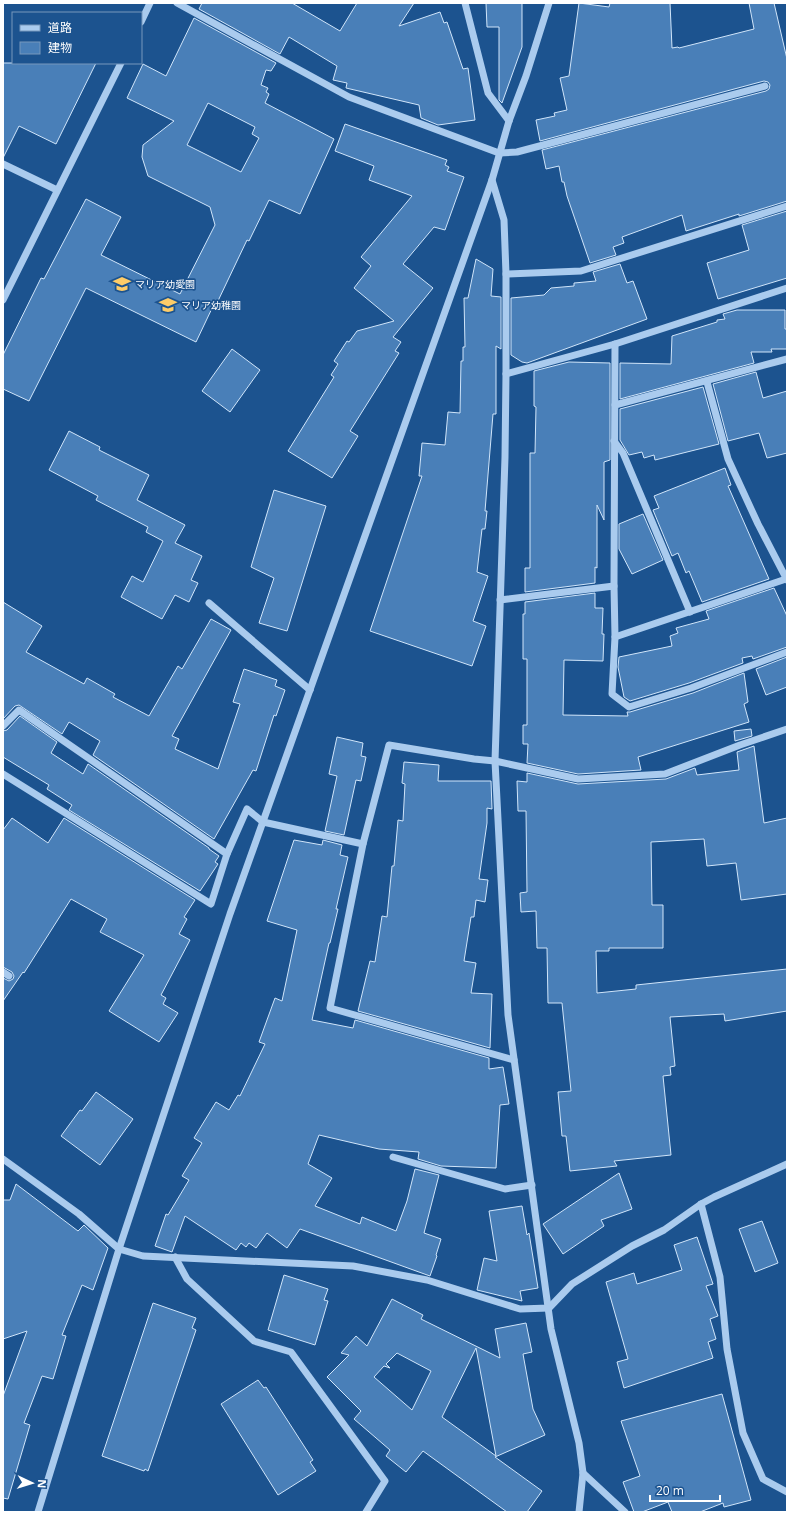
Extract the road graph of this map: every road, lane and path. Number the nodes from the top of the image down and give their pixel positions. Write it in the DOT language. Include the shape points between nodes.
graph roads {
  1 [pos="150,3"];
  2 [pos="177,3"];
  3 [pos="466,3"];
  4 [pos="549,3"];
  5 [pos="142,20"];
  6 [pos="120,64"];
  7 [pos="765,86"];
  8 [pos="509,121"];
  9 [pos="499,153"];
  10 [pos="3,164"];
  11 [pos="492,180"];
  12 [pos="57,190"];
  13 [pos="787,206"];
  14 [pos="506,274"];
  15 [pos="787,288"];
  16 [pos="3,300"];
  17 [pos="615,344"];
  18 [pos="787,359"];
  19 [pos="506,374"];
  20 [pos="706,382"];
  21 [pos="615,406"];
  22 [pos="614,441"];
  23 [pos="787,580"];
  24 [pos="614,586"];
  25 [pos="500,600"];
  26 [pos="209,603"];
  27 [pos="690,612"];
  28 [pos="615,637"];
  29 [pos="787,652"];
  30 [pos="310,690"];
  31 [pos="3,726"];
  32 [pos="787,729"];
  33 [pos="496,761"];
  34 [pos="3,774"];
  35 [pos="263,822"];
  36 [pos="363,844"];
  37 [pos="227,854"];
  38 [pos="514,1060"];
  39 [pos="393,1157"];
  40 [pos="3,1159"];
  41 [pos="787,1164"];
  42 [pos="532,1185"];
  43 [pos="701,1204"];
  44 [pos="118,1249"];
  45 [pos="175,1257"];
  46 [pos="549,1308"];
  47 [pos="582,1473"];
  48 [pos="787,1492"];
  49 [pos="38,1512"];
  50 [pos="366,1512"];
  51 [pos="579,1512"];
  52 [pos="625,1512"];
  1 -- 5 [label="street"];
  2 -- 9 [label="street" via="349,97"];
  3 -- 8 [label="street" via="488,93"];
  4 -- 8 [label="street"];
  6 -- 12 [label="street"];
  7 -- 9 [label="street" via="517,152"];
  8 -- 9 [label="street"];
  9 -- 11 [label="street"];
  10 -- 12 [label="street"];
  11 -- 14 [label="street" via="504,220"];
  11 -- 30 [label="street"];
  12 -- 16 [label="street"];
  13 -- 14 [label="street" via="581,271"];
  14 -- 19 [label="street"];
  15 -- 17 [label="street"];
  17 -- 19 [label="street"];
  17 -- 21 [label="street"];
  18 -- 20 [label="street"];
  19 -- 25 [label="street"];
  20 -- 21 [label="street"];
  20 -- 23 [label="street" via="728,459"];
  21 -- 22 [label="street"];
  22 -- 24 [label="street"];
  22 -- 27 [label="street" via="623,453"];
  23 -- 27 [label="street"];
  24 -- 25 [label="street"];
  24 -- 28 [label="street"];
  25 -- 33 [label="street"];
  26 -- 30 [label="street"];
  27 -- 28 [label="street"];
  28 -- 29 [label="street" via="612,694 629,707 691,688"];
  30 -- 35 [label="street"];
  31 -- 37 [label="street" via="19,710"];
  32 -- 33 [label="street" via="665,774 578,779"];
  33 -- 36 [label="street" via="389,745"];
  33 -- 38 [label="street" via="508,1015"];
  34 -- 37 [label="street" via="211,904"];
  35 -- 36 [label="street"];
  35 -- 37 [label="street" via="247,809"];
  35 -- 44 [label="street"];
  36 -- 38 [label="street" via="330,1008"];
  38 -- 42 [label="street"];
  39 -- 42 [label="street" via="505,1189"];
  40 -- 44 [label="street" via="79,1214"];
  41 -- 43 [label="street"];
  42 -- 46 [label="street"];
  43 -- 46 [label="street" via="664,1230 632,1246 572,1284"];
  43 -- 48 [label="street" via="720,1277 727,1349 743,1433 763,1479"];
  44 -- 45 [label="street" via="143,1256"];
  44 -- 49 [label="street"];
  45 -- 46 [label="street" via="354,1266 427,1280 520,1309"];
  45 -- 50 [label="street" via="187,1280 254,1341 291,1352 384,1481"];
  46 -- 47 [label="street" via="551,1329 580,1443"];
  47 -- 51 [label="street"];
  47 -- 52 [label="street"];
}
